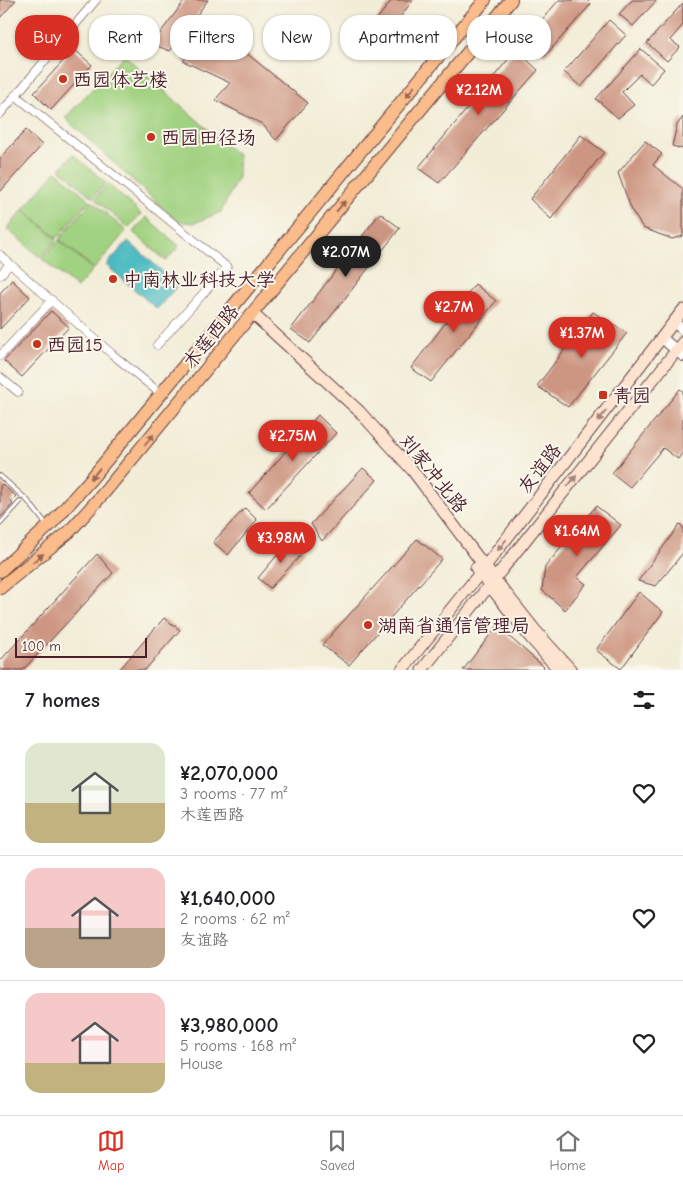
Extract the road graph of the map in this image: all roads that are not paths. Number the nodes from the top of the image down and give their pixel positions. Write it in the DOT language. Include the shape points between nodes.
graph roads {
  1 [pos="96,0"];
  2 [pos="485,0"];
  3 [pos="511,0"];
  4 [pos="15,95"];
  5 [pos="0,114"];
  6 [pos="0,255"];
  7 [pos="10,264"];
  8 [pos="0,275"];
  9 [pos="52,300"];
  10 [pos="683,310"];
  11 [pos="251,315"];
  12 [pos="674,322"];
  13 [pos="683,330"];
  14 [pos="662,338"];
  15 [pos="158,344"];
  16 [pos="681,350"];
  17 [pos="0,356"];
  18 [pos="0,377"];
  19 [pos="18,392"];
  20 [pos="161,394"];
  21 [pos="0,476"];
  22 [pos="20,502"];
  23 [pos="0,524"];
  24 [pos="48,526"];
  25 [pos="483,570"];
  26 [pos="0,571"];
  27 [pos="491,581"];
  28 [pos="0,588"];
  29 [pos="402,670"];
  30 [pos="422,670"];
  31 [pos="559,670"];
  32 [pos="571,670"];
  1 -- 4 [label="street"];
  2 -- 20 [label="main road, 木莲西路, one-way"];
  11 -- 3 [label="main road, 木莲西路, one-way"];
  4 -- 5 [label="street"];
  4 -- 15 [label="street" via="227,268"];
  6 -- 7 [label="street"];
  7 -- 8 [label="street"];
  7 -- 9 [label="street"];
  9 -- 17 [label="street"];
  9 -- 20 [label="street"];
  10 -- 12 [label="main road, 友谊路"];
  11 -- 25 [label="main road, 刘家冲北路" via="355,414 410,477"];
  28 -- 11 [label="main road, 木莲西路, one-way" via="69,532"];
  12 -- 13 [label="street"];
  12 -- 14 [label="main road, 友谊路"];
  14 -- 16 [label="street"];
  14 -- 25 [label="main road, 友谊路, one-way"];
  27 -- 16 [label="main road, 友谊路, one-way"];
  18 -- 19 [label="street"];
  20 -- 24 [label="main road, 木莲西路, one-way" via="92,479"];
  21 -- 24 [label="lane" via="27,500"];
  22 -- 23 [label="lane"];
  24 -- 26 [label="main road, 木莲西路"];
  25 -- 27 [label="main road, 刘家冲北路"];
  25 -- 29 [label="main road, 友谊路"];
  27 -- 30 [label="main road, 友谊路"];
  27 -- 31 [label="main road, 刘家冲北路" via="528,636"];
  27 -- 32 [label="main road, 刘家冲北路"];
}
